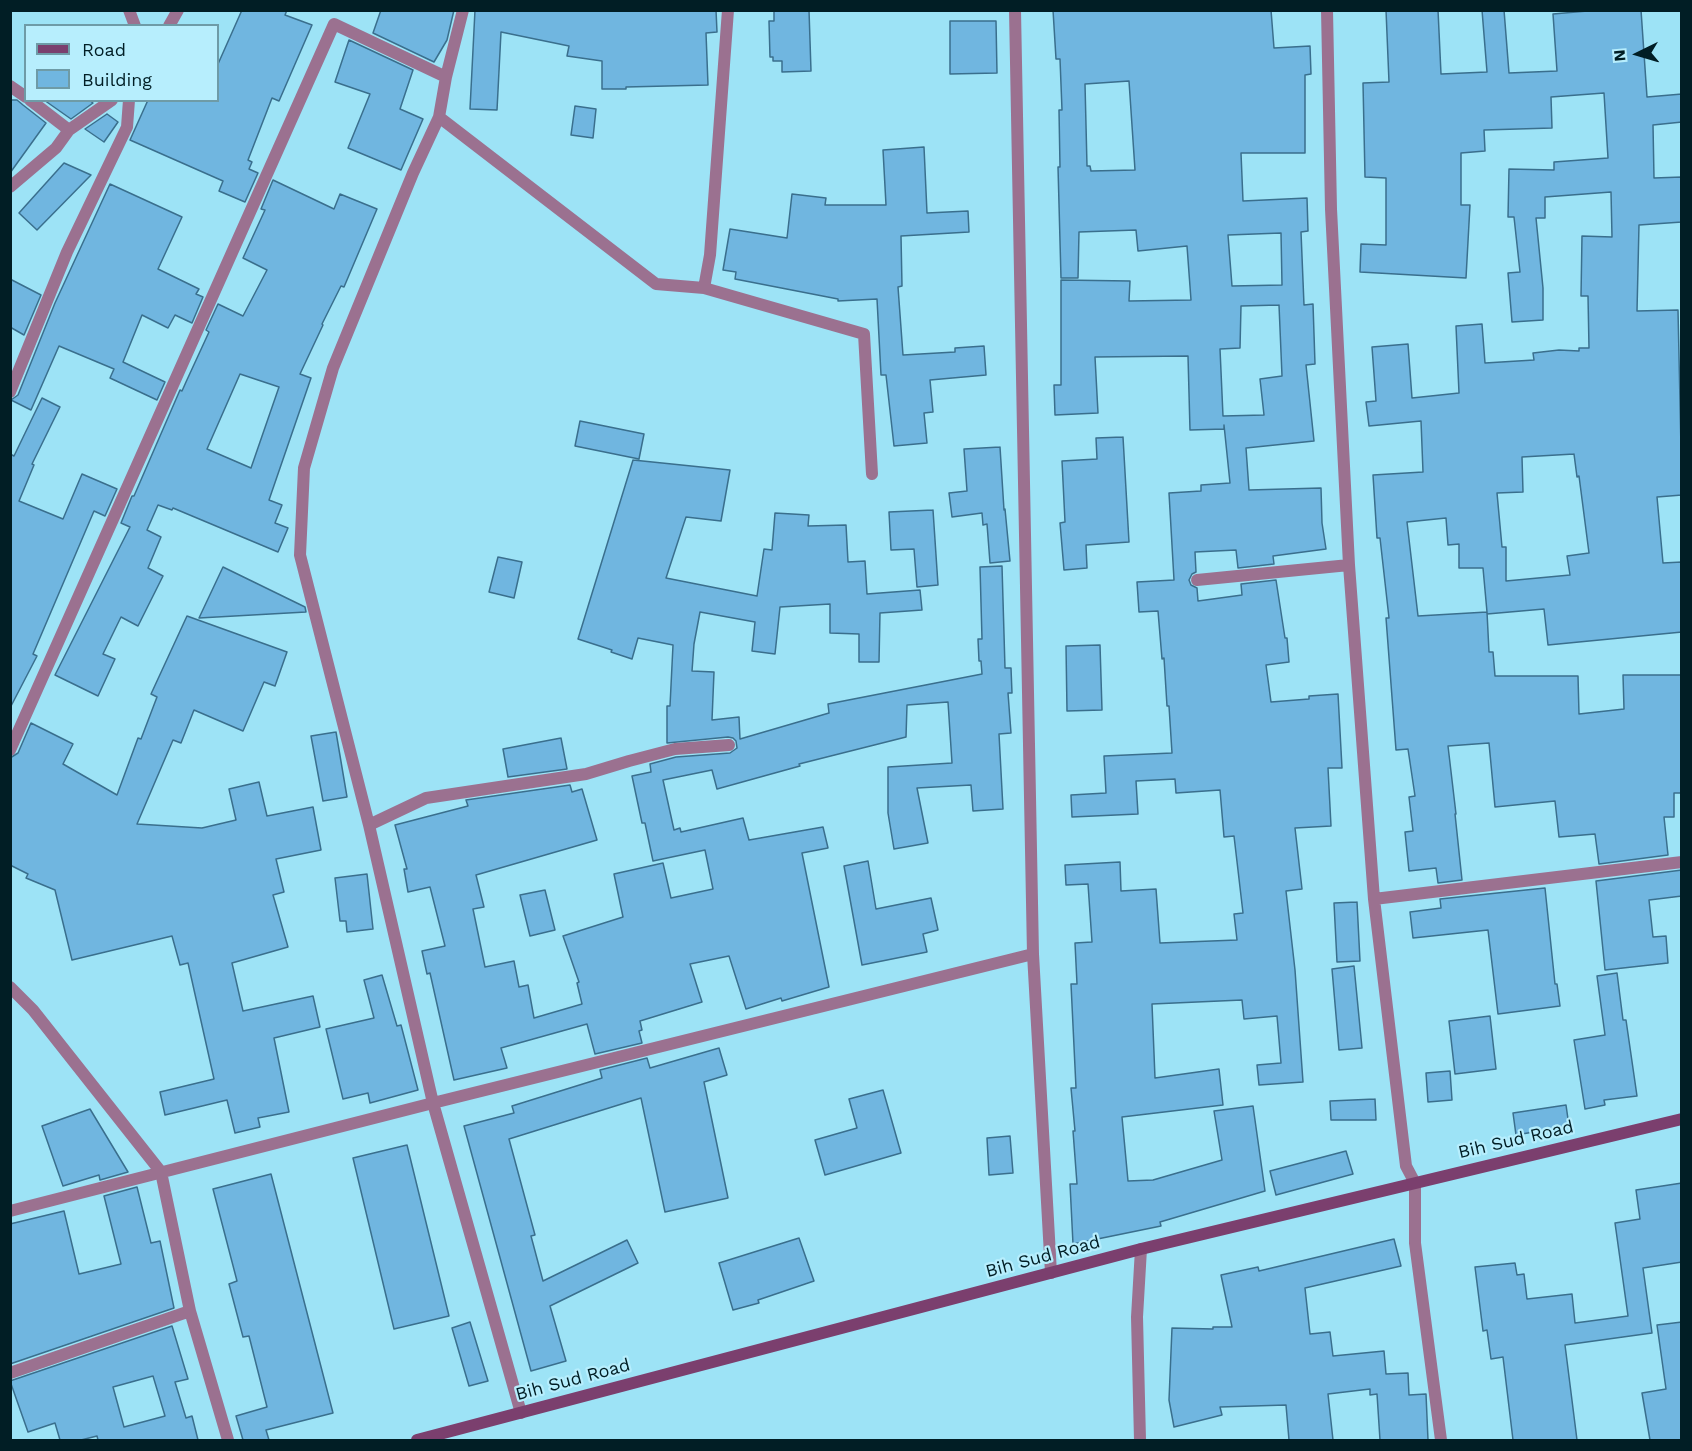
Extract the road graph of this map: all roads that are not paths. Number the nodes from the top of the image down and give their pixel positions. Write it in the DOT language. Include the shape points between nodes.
graph roads {
  1 [pos="178,10"];
  2 [pos="464,10"];
  3 [pos="728,10"];
  4 [pos="1015,10"];
  5 [pos="1327,10"];
  6 [pos="170,24"];
  7 [pos="446,77"];
  8 [pos="10,86"];
  9 [pos="24,96"];
  10 [pos="33,102"];
  11 [pos="109,102"];
  12 [pos="129,102"];
  13 [pos="438,117"];
  14 [pos="69,130"];
  15 [pos="10,187"];
  16 [pos="704,288"];
  17 [pos="10,392"];
  18 [pos="872,474"];
  19 [pos="1349,565"];
  20 [pos="1197,580"];
  21 [pos="729,745"];
  22 [pos="10,750"];
  23 [pos="369,825"];
  24 [pos="1682,862"];
  25 [pos="1374,899"];
  26 [pos="1033,954"];
  27 [pos="10,987"];
  28 [pos="433,1102"];
  29 [pos="1682,1119"];
  30 [pos="161,1172"];
  31 [pos="1415,1183"];
  32 [pos="10,1211"];
  33 [pos="1141,1250"];
  34 [pos="1051,1274"];
  35 [pos="190,1311"];
  36 [pos="10,1372"];
  37 [pos="521,1413"];
  38 [pos="228,1440"];
  39 [pos="417,1440"];
  40 [pos="1140,1440"];
  41 [pos="1441,1440"];
  1 -- 6 [label="street"];
  2 -- 7 [label="street"];
  3 -- 16 [label="street" via="710,255"];
  4 -- 26 [label="street"];
  5 -- 19 [label="street" via="1331,209"];
  7 -- 13 [label="street"];
  7 -- 22 [label="street" via="334,24"];
  8 -- 9 [label="street"];
  10 -- 14 [label="street"];
  11 -- 14 [label="street"];
  12 -- 17 [label="street" via="126,127 68,252"];
  13 -- 16 [label="street" via="656,284"];
  13 -- 23 [label="street" via="333,368 304,468 300,555"];
  14 -- 15 [label="street" via="56,148"];
  16 -- 18 [label="street" via="864,334"];
  19 -- 20 [label="street"];
  19 -- 25 [label="street"];
  21 -- 23 [label="street" via="675,749 586,774 426,798"];
  23 -- 28 [label="street"];
  24 -- 25 [label="street"];
  25 -- 31 [label="street" via="1406,1166"];
  26 -- 28 [label="street"];
  26 -- 34 [label="street"];
  27 -- 30 [label="street" via="33,1010"];
  28 -- 30 [label="street"];
  28 -- 37 [label="street"];
  29 -- 31 [label="main road, Bih Sud Road"];
  30 -- 32 [label="street"];
  30 -- 35 [label="street"];
  31 -- 33 [label="main road, Bih Sud Road"];
  31 -- 41 [label="street" via="1415,1243"];
  33 -- 34 [label="main road, Bih Sud Road"];
  33 -- 40 [label="street" via="1137,1317"];
  34 -- 37 [label="main road, Bih Sud Road"];
  35 -- 36 [label="street"];
  35 -- 38 [label="street"];
  37 -- 39 [label="main road, Bih Sud Road"];
}
